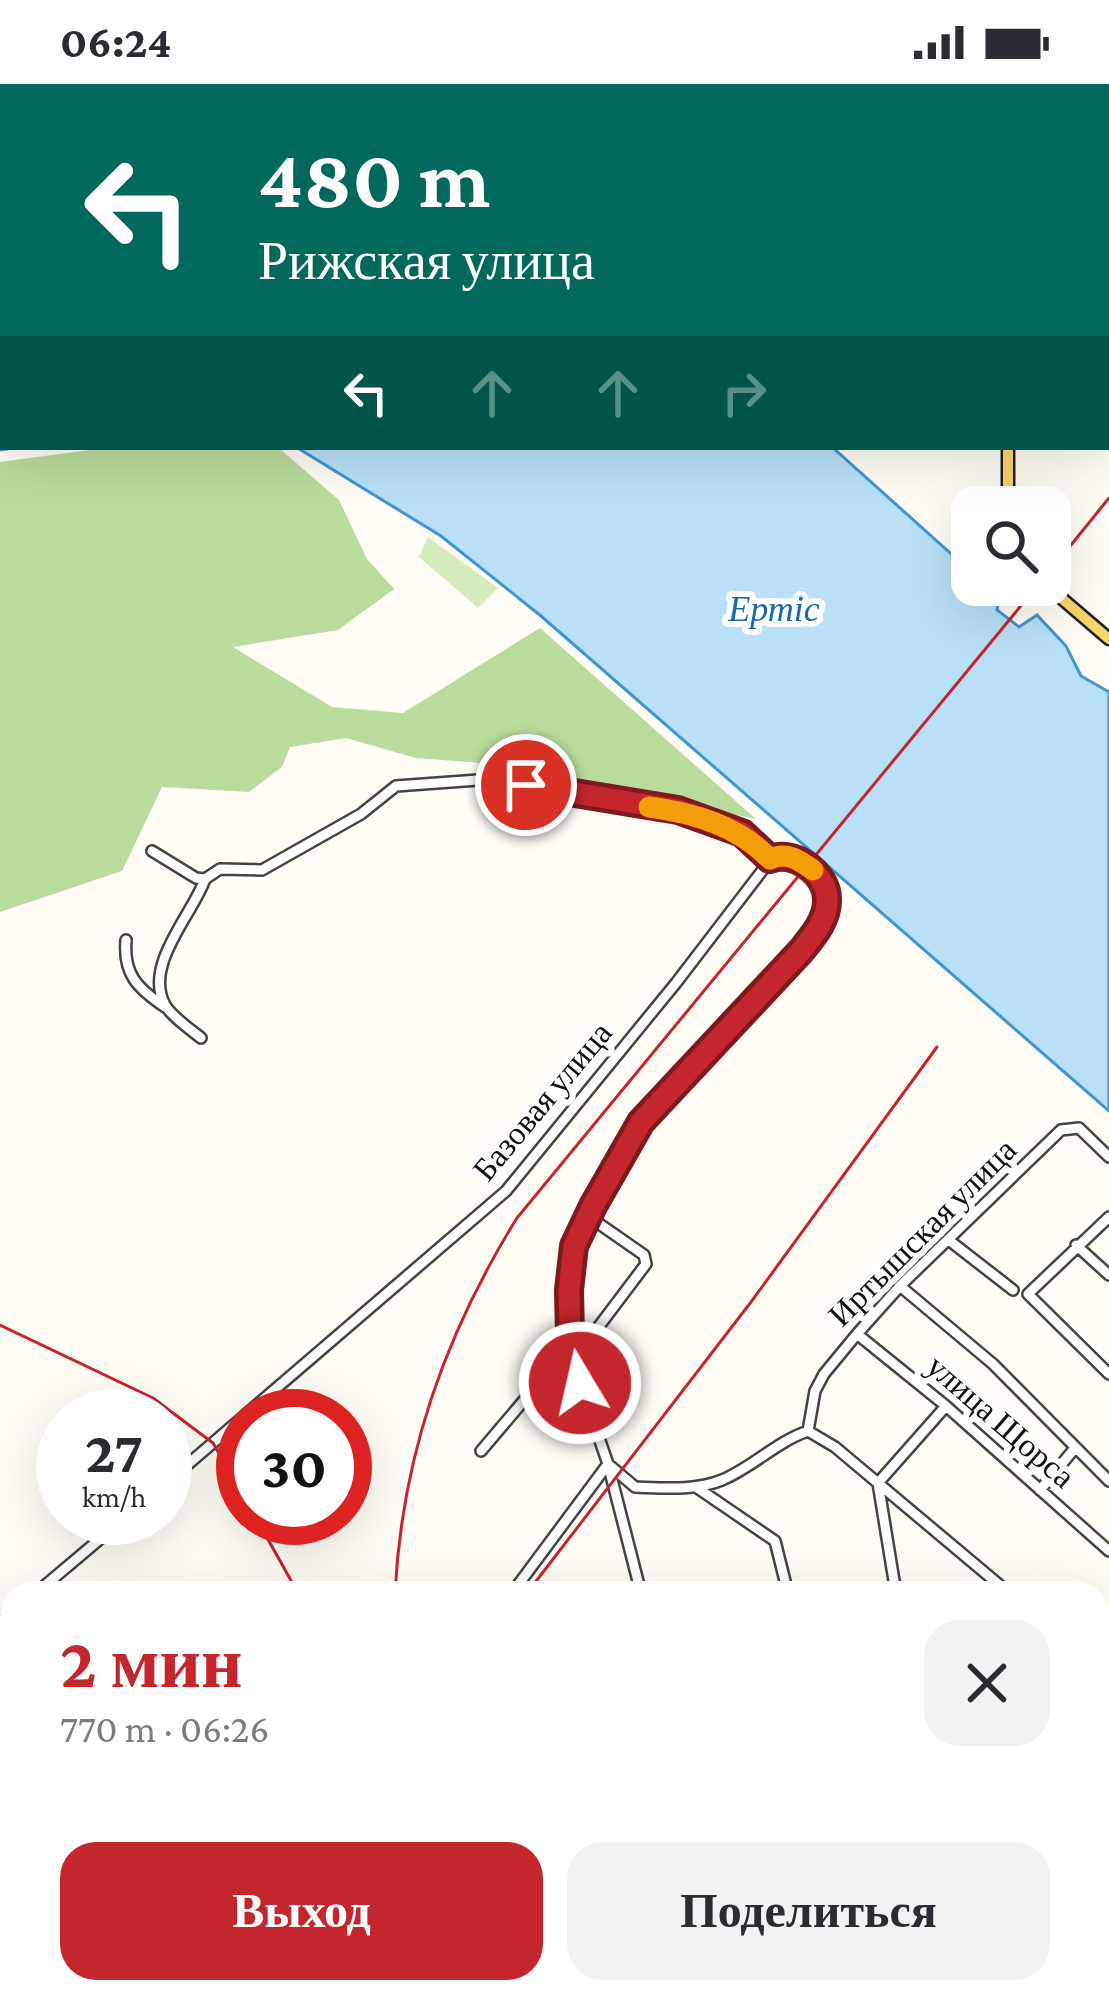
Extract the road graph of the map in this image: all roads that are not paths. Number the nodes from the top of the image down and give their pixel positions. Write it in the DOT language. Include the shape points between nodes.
graph roads {
  1 [pos="1008,450"];
  2 [pos="1008,486"];
  3 [pos="1070,606"];
  4 [pos="1109,639"];
  5 [pos="152,851"];
  6 [pos="770,859"];
  7 [pos="206,878"];
  8 [pos="125,940"];
  9 [pos="165,1007"];
  10 [pos="201,1038"];
  11 [pos="1109,1157"];
  12 [pos="588,1216"];
  13 [pos="1109,1216"];
  14 [pos="950,1241"];
  15 [pos="1076,1245"];
  16 [pos="1109,1275"];
  17 [pos="900,1286"];
  18 [pos="1013,1290"];
  19 [pos="856,1334"];
  20 [pos="574,1358"];
  21 [pos="1109,1375"];
  22 [pos="275,1389"];
  23 [pos="946,1406"];
  24 [pos="808,1431"];
  25 [pos="216,1440"];
  26 [pos="1075,1448"];
  27 [pos="482,1451"];
  28 [pos="192,1461"];
  29 [pos="608,1464"];
  30 [pos="1107,1474"];
  31 [pos="878,1483"];
  32 [pos="696,1487"];
  33 [pos="1040,1490"];
  34 [pos="93,1545"];
  35 [pos="1109,1551"];
  36 [pos="50,1581"];
  37 [pos="521,1581"];
  38 [pos="638,1581"];
  39 [pos="785,1581"];
  40 [pos="894,1581"];
  41 [pos="995,1581"];
  1 -- 2 [label="main road"];
  3 -- 4 [label="main road"];
  5 -- 7 [label="street"];
  6 -- 7 [label="street" via="742,833 678,810 492,779 396,786 262,870 220,869"];
  6 -- 12 [label="street" via="801,862 826,889 817,930 641,1122"];
  6 -- 22 [label="street, Базовая улица" via="506,1191"];
  7 -- 9 [label="street" via="162,969"];
  8 -- 9 [label="street" via="124,966"];
  9 -- 10 [label="street"];
  11 -- 14 [label="street, Иртышская улица" via="1079,1128 1060,1130"];
  12 -- 20 [label="street" via="574,1246 569,1290"];
  12 -- 20 [label="street" via="646,1264"];
  13 -- 15 [label="street"];
  14 -- 17 [label="street, Иртышская улица"];
  14 -- 18 [label="street"];
  15 -- 16 [label="street"];
  15 -- 21 [label="street" via="1028,1294"];
  17 -- 19 [label="street, Иртышская улица"];
  17 -- 26 [label="street"];
  19 -- 23 [label="street, улица Щорса"];
  19 -- 24 [label="street, Иртышская улица" via="815,1391"];
  20 -- 27 [label="street" via="537,1385"];
  20 -- 29 [label="street"];
  23 -- 31 [label="street"];
  23 -- 33 [label="street, улица Щорса"];
  24 -- 31 [label="street"];
  24 -- 32 [label="street"];
  25 -- 28 [label="street, Базовая улица"];
  26 -- 30 [label="street"];
  26 -- 33 [label="street"];
  29 -- 32 [label="street" via="634,1487"];
  29 -- 37 [label="street"];
  29 -- 38 [label="street"];
  31 -- 40 [label="street"];
  31 -- 41 [label="street"];
  32 -- 39 [label="street" via="776,1541"];
  33 -- 35 [label="street, улица Щорса"];
  34 -- 36 [label="street"];
}
